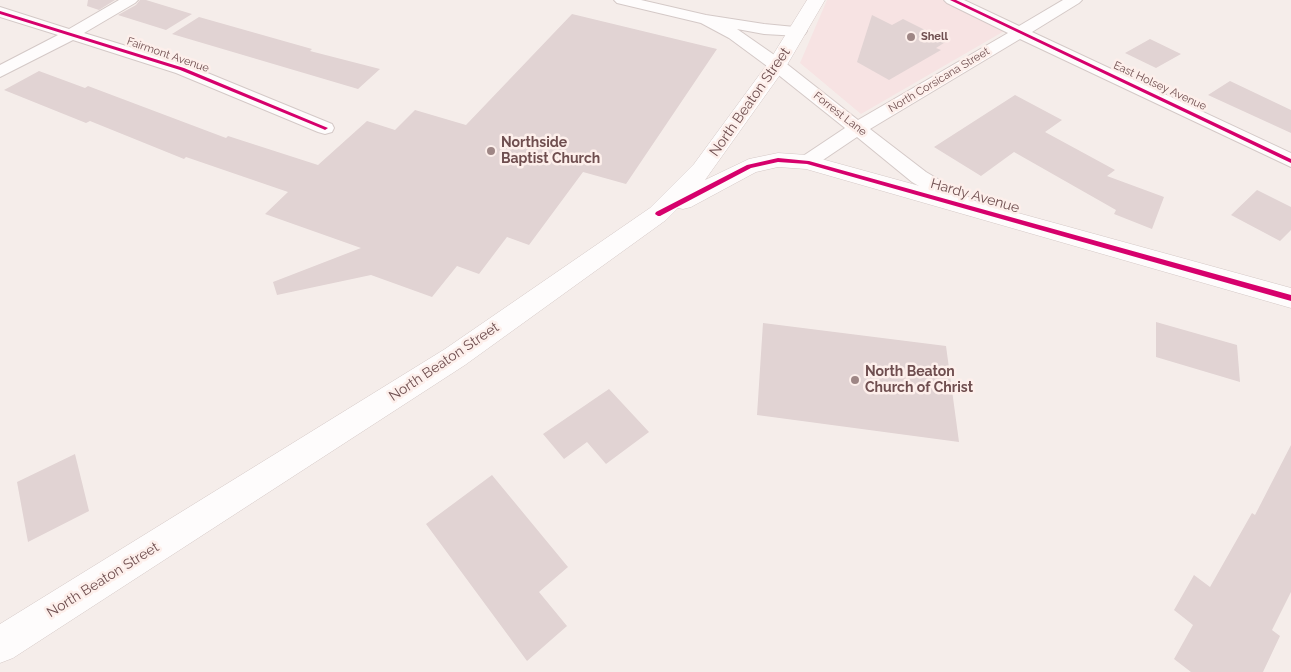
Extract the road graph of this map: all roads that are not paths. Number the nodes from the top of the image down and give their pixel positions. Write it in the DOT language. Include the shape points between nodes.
graph roads {
  1 [pos="130,0"];
  2 [pos="622,0"];
  3 [pos="816,0"];
  4 [pos="952,0"];
  5 [pos="1074,0"];
  6 [pos="0,12"];
  7 [pos="706,20"];
  8 [pos="799,31"];
  9 [pos="1019,32"];
  10 [pos="70,35"];
  11 [pos="777,65"];
  12 [pos="0,72"];
  13 [pos="326,128"];
  14 [pos="858,128"];
  15 [pos="1291,161"];
  16 [pos="807,162"];
  17 [pos="973,209"];
  18 [pos="658,214"];
  19 [pos="1291,298"];
  20 [pos="0,645"];
  1 -- 10 [label="street"];
  2 -- 7 [label="street, Forrest Lane"];
  3 -- 8 [label="main road, North Beaton Street"];
  4 -- 9 [label="street, East Holsey Avenue"];
  5 -- 9 [label="street, North Corsicana Street"];
  6 -- 10 [label="street, Fairmont Avenue"];
  7 -- 8 [label="street, Forrest Lane"];
  7 -- 11 [label="street, Forrest Lane" via="735,35"];
  8 -- 11 [label="main road, North Beaton Street"];
  9 -- 14 [label="street, North Corsicana Street"];
  9 -- 15 [label="street, East Holsey Avenue"];
  10 -- 12 [label="street"];
  10 -- 13 [label="street, Fairmont Avenue" via="182,69"];
  11 -- 14 [label="street, Forrest Lane"];
  11 -- 18 [label="main road, North Beaton Street" via="702,169"];
  14 -- 16 [label="street, North Corsicana Street"];
  14 -- 17 [label="street, Forrest Lane" via="919,177"];
  16 -- 17 [label="main road, Hardy Avenue"];
  16 -- 18 [label="main road, Hardy Avenue" via="778,160 749,166"];
  17 -- 19 [label="main road, Hardy Avenue"];
  18 -- 20 [label="main road, North Beaton Street" via="454,357"];
}
